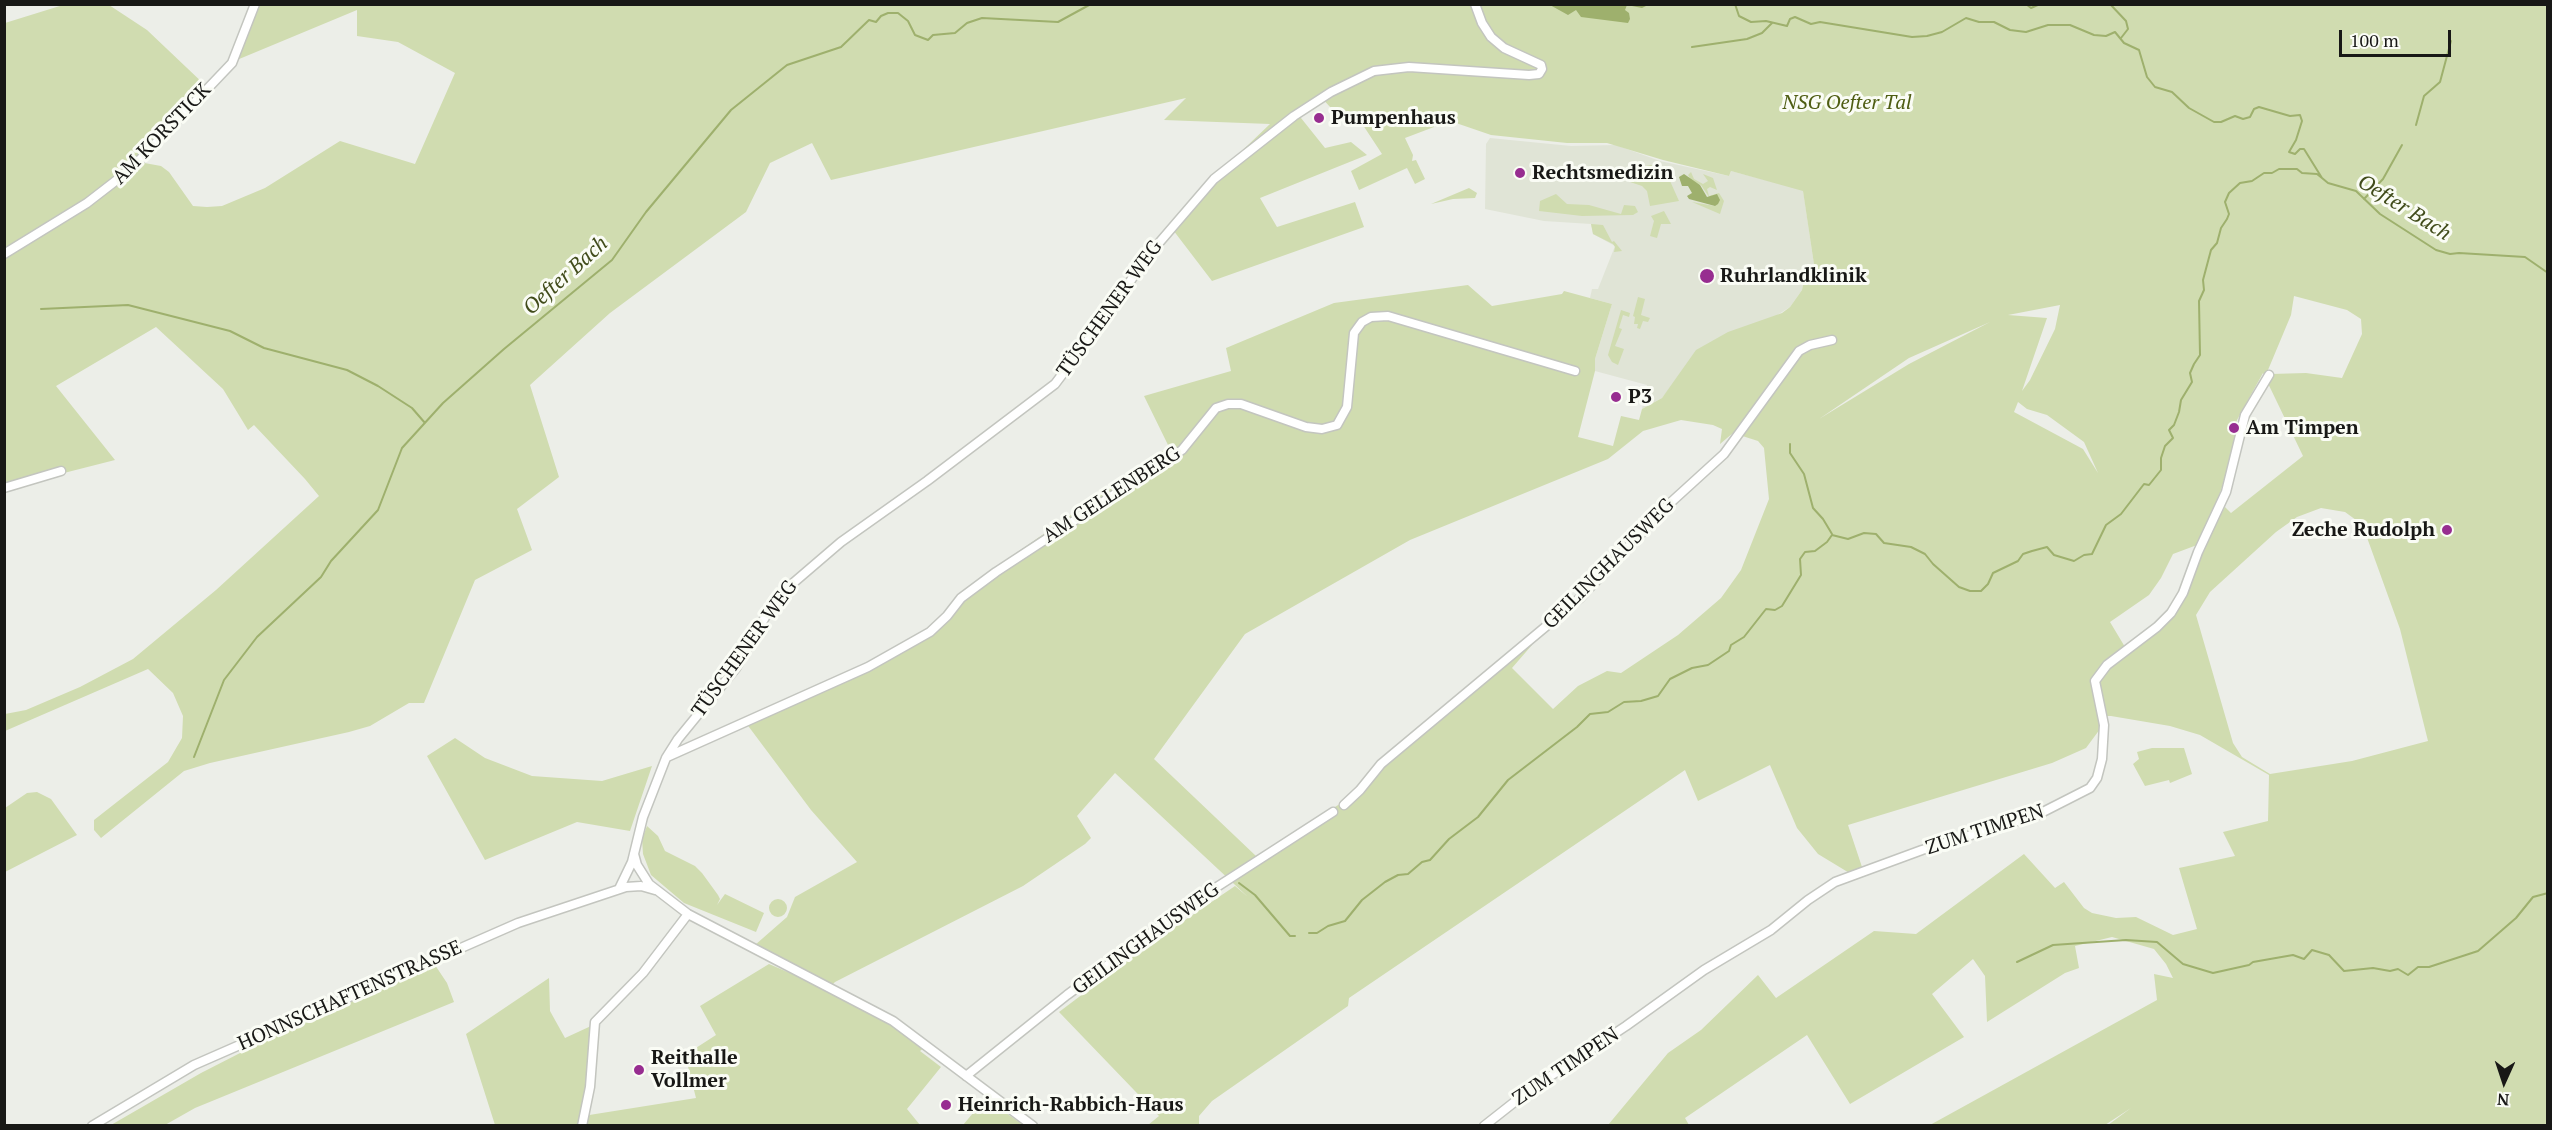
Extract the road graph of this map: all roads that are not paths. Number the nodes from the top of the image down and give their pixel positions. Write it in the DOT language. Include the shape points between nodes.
graph roads {
  1 [pos="255,4"];
  2 [pos="1475,4"];
  3 [pos="4,254"];
  4 [pos="1832,340"];
  5 [pos="1575,371"];
  6 [pos="2269,375"];
  7 [pos="61,471"];
  8 [pos="4,488"];
  9 [pos="666,758"];
  10 [pos="1344,805"];
  11 [pos="1333,812"];
  12 [pos="634,852"];
  13 [pos="619,889"];
  14 [pos="655,890"];
  15 [pos="688,914"];
  16 [pos="966,1076"];
  17 [pos="92,1125"];
  18 [pos="582,1125"];
  19 [pos="1033,1125"];
  20 [pos="1485,1125"];
  1 -- 3 [label="street, AM KORSTICK" via="232,63 131,170 87,203"];
  2 -- 9 [label="street, TÜSCHENER WEG" via="1491,37 1504,48 1540,65 1539,74 1409,67 1374,70 1331,92 1257,144 1214,179 1166,234 1055,384 791,583 774,603 736,668"];
  4 -- 10 [label="street, GEILINGHAUSWEG" via="1799,351 1724,454 1668,505 1580,598 1381,764"];
  5 -- 9 [label="street, AM GELLENBERG" via="1388,316 1371,317 1354,333 1347,407 1337,424 1322,429 1306,427 1241,404 1216,408 1182,450 996,572 961,598 930,632 868,667"];
  6 -- 20 [label="street, ZUM TIMPEN" via="2245,415 2226,492 2183,593 2157,627 2107,664 2095,681 2104,725 2102,759 2090,789 2037,815 1835,882 1771,930 1704,970 1531,1089"];
  7 -- 8 [label="street"];
  9 -- 12 [label="street, TÜSCHENER WEG"];
  11 -- 16 [label="street, GEILINGHAUSWEG" via="1192,903"];
  12 -- 13 [label="street, TÜSCHENER WEG"];
  12 -- 14 [label="street" via="637,865"];
  13 -- 14 [label="street, HONNSCHAFTENSTRASSE" via="634,885"];
  13 -- 17 [label="street, HONNSCHAFTENSTRASSE" via="518,923 194,1065"];
  14 -- 15 [label="street"];
  15 -- 16 [label="street" via="863,1004"];
  15 -- 18 [label="street" via="643,973 595,1022"];
  16 -- 19 [label="street"];
}
